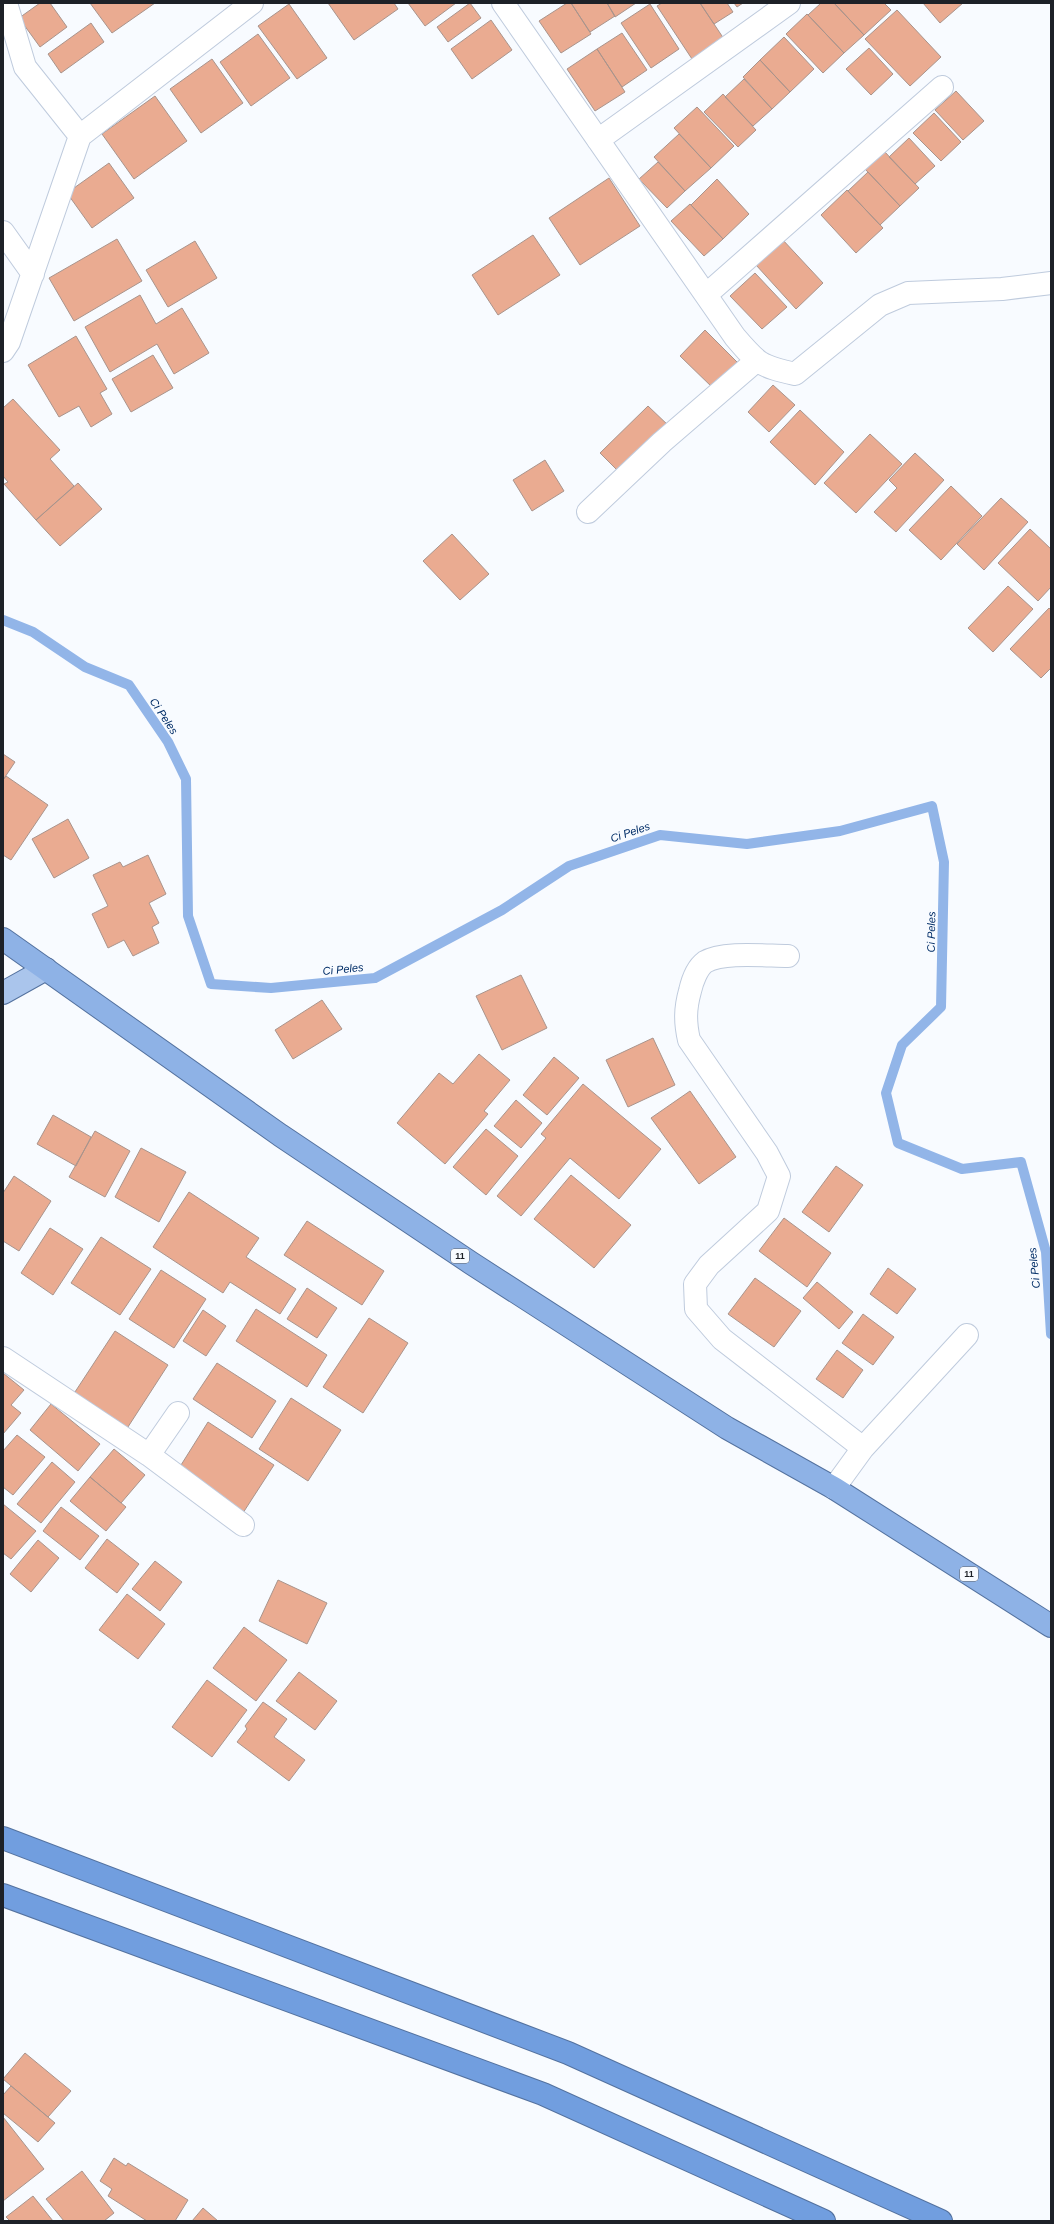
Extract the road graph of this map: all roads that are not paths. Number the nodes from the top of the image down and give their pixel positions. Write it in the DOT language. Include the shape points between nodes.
graph roads {
  1 [pos="6,3"];
  2 [pos="252,3"];
  3 [pos="504,3"];
  4 [pos="789,3"];
  5 [pos="7,28"];
  6 [pos="942,87"];
  7 [pos="80,136"];
  8 [pos="598,140"];
  9 [pos="3,232"];
  10 [pos="33,274"];
  11 [pos="1051,283"];
  12 [pos="707,294"];
  13 [pos="3,351"];
  14 [pos="756,361"];
  15 [pos="588,512"];
  16 [pos="3,939"];
  17 [pos="788,956"];
  18 [pos="46,969"];
  19 [pos="3,994"];
  20 [pos="968,1335"];
  21 [pos="3,1358"];
  22 [pos="178,1413"];
  23 [pos="863,1448"];
  24 [pos="149,1455"];
  25 [pos="834,1488"];
  26 [pos="243,1525"];
  27 [pos="1051,1626"];
  28 [pos="3,1838"];
  29 [pos="3,1894"];
  30 [pos="824,2221"];
  31 [pos="941,2221"];
  1 -- 5 [label="street"];
  2 -- 7 [label="street"];
  3 -- 8 [label="street"];
  4 -- 8 [label="street"];
  5 -- 7 [label="street" via="25,67"];
  6 -- 12 [label="street"];
  7 -- 10 [label="street"];
  8 -- 12 [label="street"];
  9 -- 10 [label="street"];
  10 -- 13 [label="street" via="9,342"];
  11 -- 14 [label="street" via="1002,289 908,293 880,305 795,374 770,368"];
  12 -- 14 [label="street" via="735,337"];
  14 -- 15 [label="street" via="662,442"];
  16 -- 18 [label="highway, 11"];
  17 -- 23 [label="street" via="720,957 705,963 693,979 686,1004 685,1021 689,1040 767,1153 779,1176 768,1210 709,1265 696,1284 696,1310 722,1339"];
  18 -- 19 [label="main road"];
  18 -- 25 [label="highway, 11" via="280,1135 471,1263 727,1428"];
  20 -- 23 [label="street"];
  21 -- 24 [label="street"];
  22 -- 24 [label="street"];
  23 -- 25 [label="street"];
  24 -- 26 [label="street"];
  25 -- 27 [label="highway, 11"];
  28 -- 31 [label="highway" via="568,2053"];
  29 -- 30 [label="highway" via="543,2094"];
}
